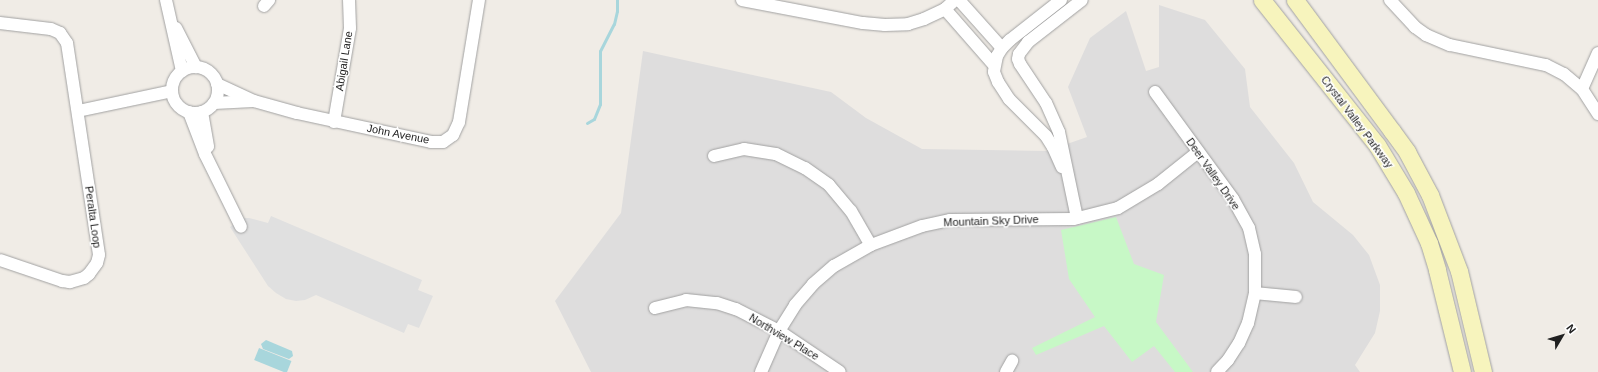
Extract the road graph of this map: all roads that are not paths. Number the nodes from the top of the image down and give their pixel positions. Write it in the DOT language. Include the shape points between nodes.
graph roads {
  1 [pos="166,0"];
  2 [pos="349,0"];
  3 [pos="479,0"];
  4 [pos="742,0"];
  5 [pos="955,0"];
  6 [pos="959,0"];
  7 [pos="1061,0"];
  8 [pos="1082,0"];
  9 [pos="1262,0"];
  10 [pos="1295,0"];
  11 [pos="1390,0"];
  12 [pos="946,8"];
  13 [pos="171,20"];
  14 [pos="0,23"];
  15 [pos="1002,48"];
  16 [pos="1598,53"];
  17 [pos="994,65"];
  18 [pos="196,67"];
  19 [pos="182,71"];
  20 [pos="217,84"];
  21 [pos="1582,89"];
  22 [pos="172,91"];
  23 [pos="1155,92"];
  24 [pos="254,101"];
  25 [pos="214,103"];
  26 [pos="78,111"];
  27 [pos="189,112"];
  28 [pos="202,112"];
  29 [pos="1598,114"];
  30 [pos="334,122"];
  31 [pos="1198,152"];
  32 [pos="714,156"];
  33 [pos="213,171"];
  34 [pos="1069,185"];
  35 [pos="1077,218"];
  36 [pos="240,227"];
  37 [pos="871,245"];
  38 [pos="0,260"];
  39 [pos="1255,293"];
  40 [pos="1296,297"];
  41 [pos="654,308"];
  42 [pos="779,331"];
  43 [pos="1012,361"];
  44 [pos="761,372"];
  45 [pos="840,372"];
  46 [pos="1006,372"];
  47 [pos="1217,372"];
  48 [pos="1462,372"];
  49 [pos="1484,372"];
  1 -- 13 [label="street"];
  2 -- 30 [label="street, Abigail Lane" via="350,28"];
  3 -- 30 [label="street, John Avenue" via="459,122 453,135 443,142 431,142"];
  4 -- 12 [label="street" via="885,25 908,24"];
  5 -- 12 [label="street"];
  6 -- 15 [label="street"];
  7 -- 15 [label="street"];
  8 -- 34 [label="street" via="1028,42 1018,59 1053,117 1064,149"];
  9 -- 48 [label="main road, Crystal Valley Parkway" via="1377,145 1406,194 1429,243"];
  10 -- 49 [label="main road, Crystal Valley Parkway" via="1392,131 1430,195 1460,271"];
  11 -- 21 [label="street" via="1426,35 1450,45 1546,65 1564,74"];
  12 -- 17 [label="street"];
  13 -- 18 [label="street"];
  13 -- 19 [label="street"];
  14 -- 26 [label="street, Peralta Loop" via="51,29 60,33 67,43"];
  15 -- 17 [label="street"];
  16 -- 21 [label="street"];
  17 -- 34 [label="street" via="996,80 1001,88 1053,146"];
  18 -- 19 [label="street"];
  18 -- 20 [label="street" via="207,70"];
  19 -- 22 [label="street" via="176,76"];
  20 -- 24 [label="street, John Avenue"];
  20 -- 25 [label="street" via="217,97"];
  21 -- 29 [label="street"];
  22 -- 26 [label="street"];
  22 -- 27 [label="street" via="177,104"];
  23 -- 31 [label="street, Deer Valley Drive"];
  24 -- 25 [label="street, John Avenue"];
  24 -- 30 [label="street, John Avenue"];
  25 -- 28 [label="street"];
  26 -- 38 [label="street, Peralta Loop" via="99,255 97,263 84,278 70,282"];
  27 -- 28 [label="street"];
  27 -- 33 [label="street"];
  28 -- 33 [label="street"];
  31 -- 35 [label="street, Mountain Sky Drive" via="1158,184 1118,208"];
  31 -- 39 [label="street, Deer Valley Drive" via="1233,199 1249,228 1255,254"];
  32 -- 37 [label="street" via="744,149 776,154 805,168 829,185 851,211"];
  33 -- 36 [label="street"];
  34 -- 35 [label="street"];
  35 -- 37 [label="street, Mountain Sky Drive" via="950,220 922,226"];
  37 -- 42 [label="street, Mountain Sky Drive" via="834,266 814,284 795,305"];
  39 -- 40 [label="street"];
  39 -- 47 [label="street, Deer Valley Drive" via="1248,323 1239,343"];
  41 -- 42 [label="street, Northview Place" via="686,300 717,303 736,309"];
  42 -- 44 [label="street, Mountain Sky Drive"];
  42 -- 45 [label="street, Northview Place"];
  43 -- 46 [label="street"];
}
